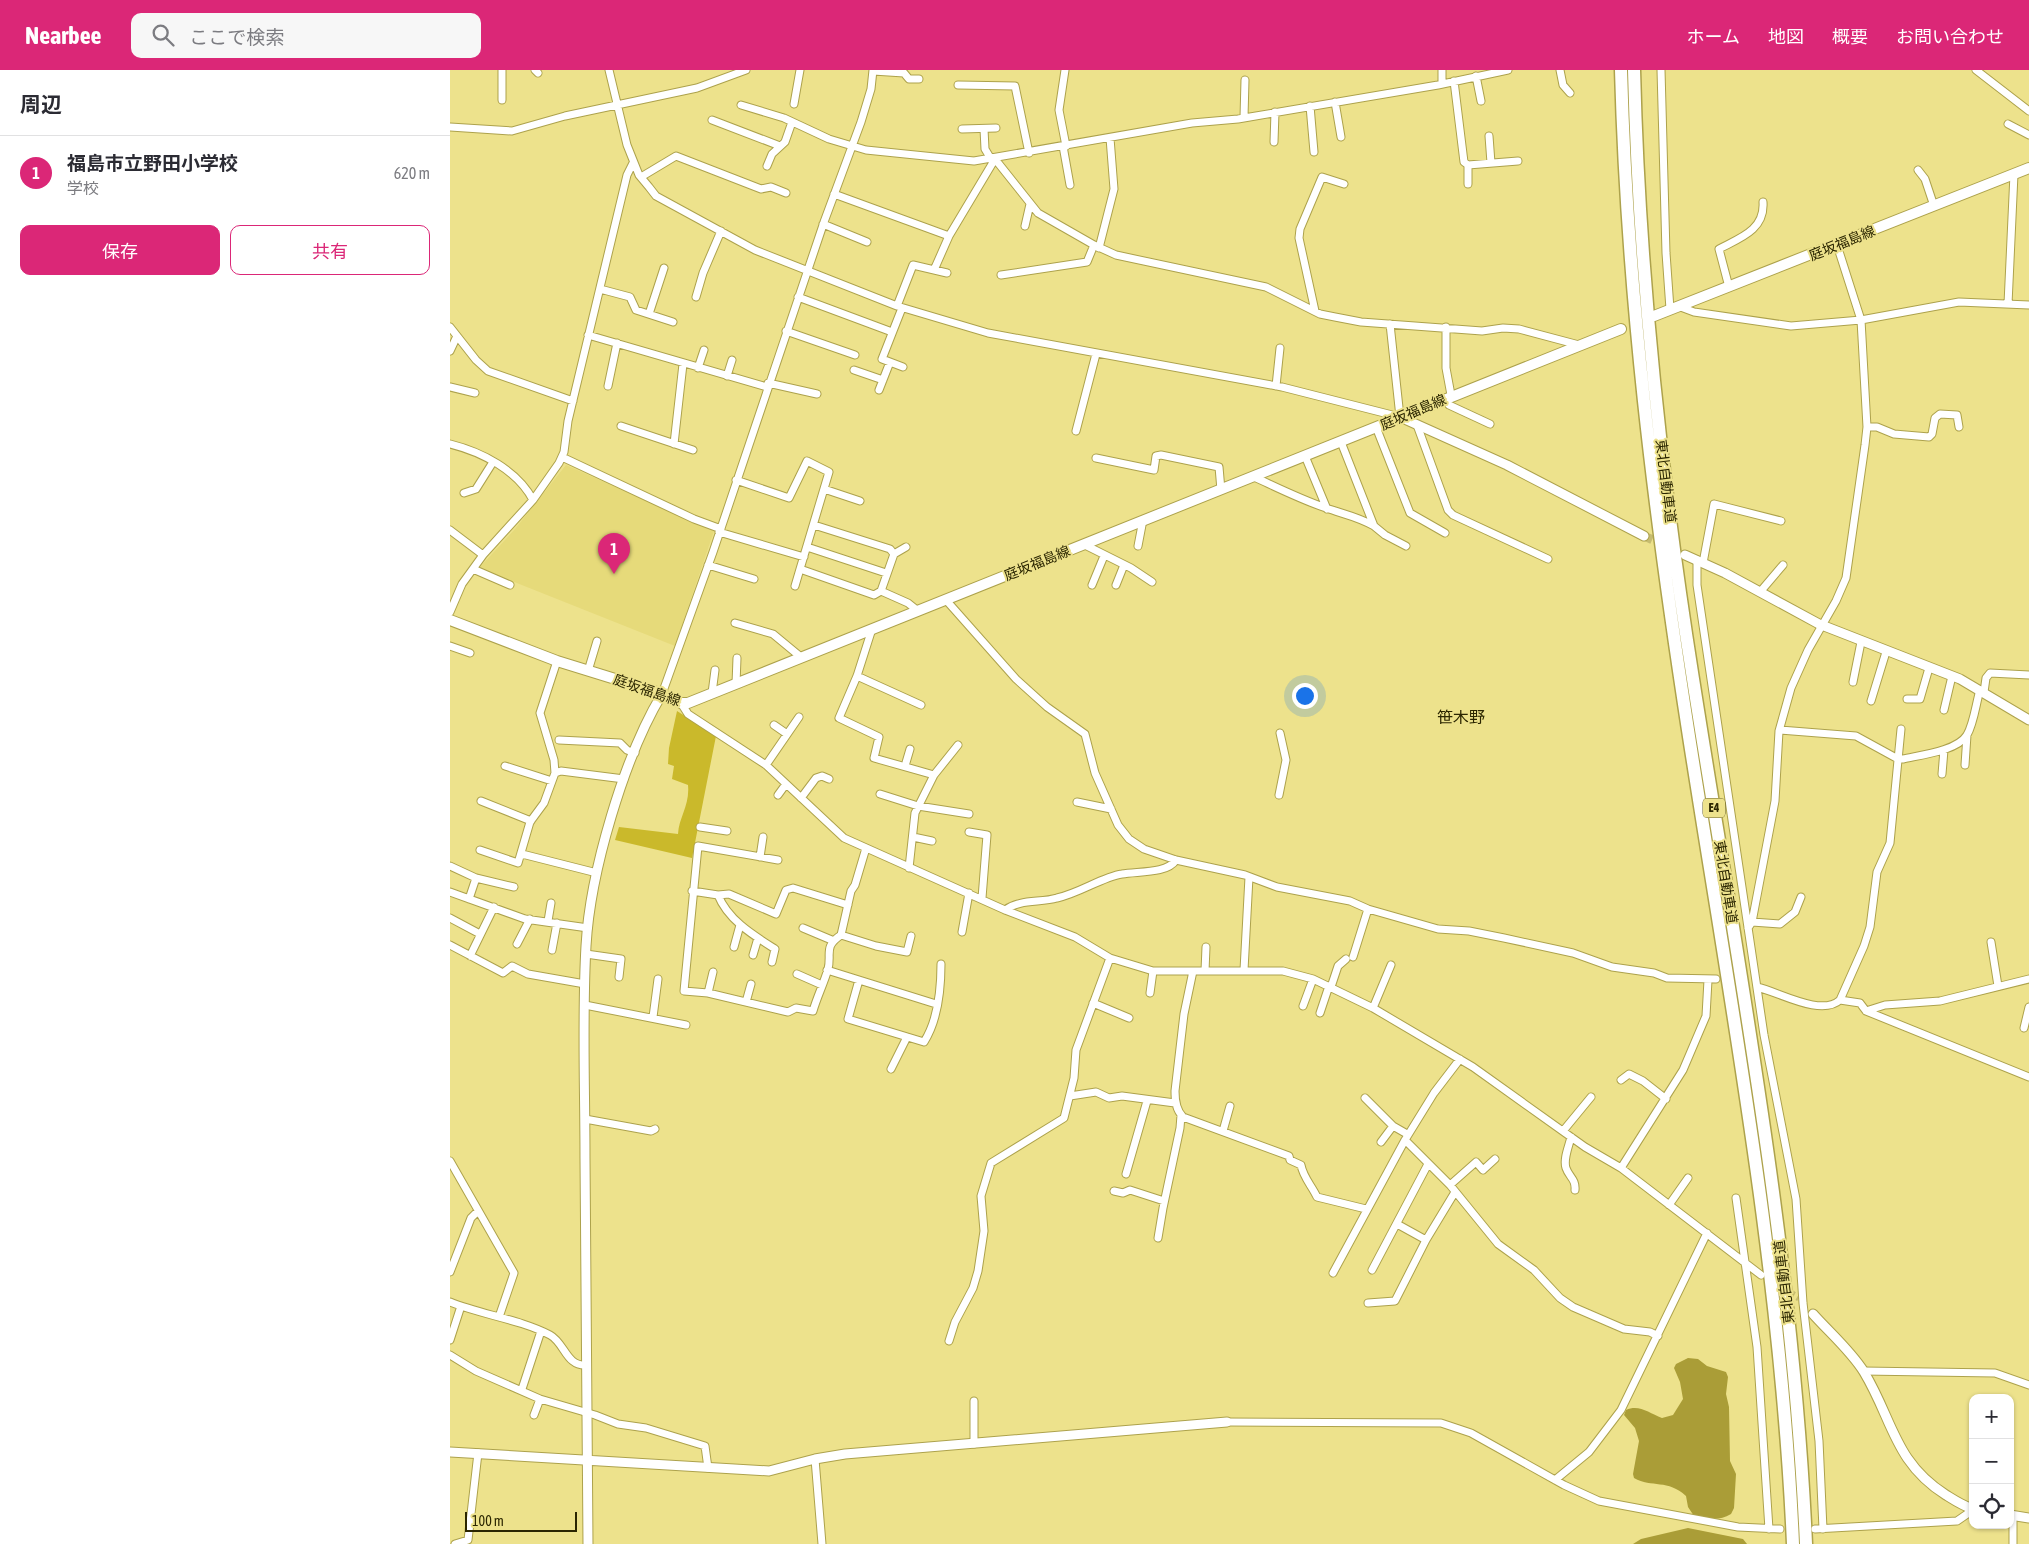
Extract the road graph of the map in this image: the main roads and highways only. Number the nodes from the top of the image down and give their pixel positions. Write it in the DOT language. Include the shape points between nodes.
graph roads {
  1 [pos="1622,70"];
  2 [pos="1634,70"];
  3 [pos="2029,168"];
  4 [pos="1654,316"];
  5 [pos="1621,329"];
  6 [pos="450,620"];
  7 [pos="1793,1544"];
  8 [pos="1806,1544"];
  1 -- 7 [label="highway, 東北自動車道 / E4" via="1628,235 1645,423 1674,635 1764,1222 1780,1361"];
  2 -- 8 [label="highway, 東北自動車道 / E4" via="1641,236 1656,400 1691,669 1770,1168 1792,1361"];
  3 -- 4 [label="main road, 庭坂福島線"];
  5 -- 6 [label="main road, 庭坂福島線" via="946,600 802,654 736,684 681,703"];
}
